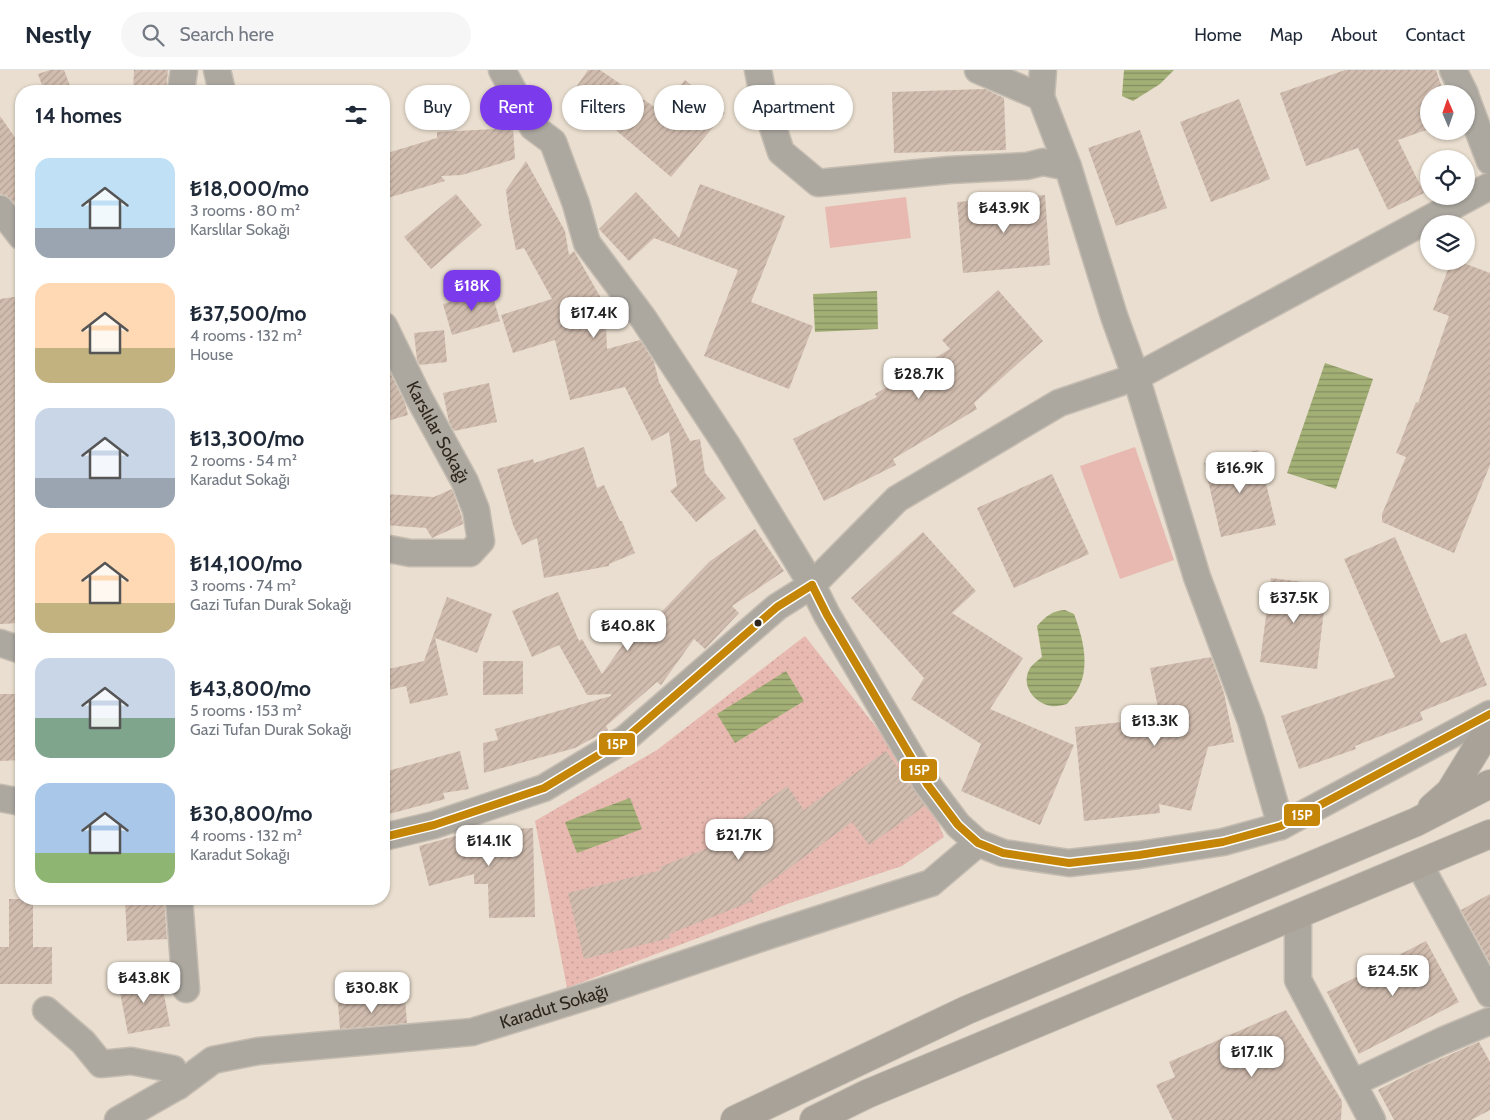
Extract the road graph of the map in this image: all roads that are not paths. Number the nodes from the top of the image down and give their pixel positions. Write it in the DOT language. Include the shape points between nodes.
graph roads {
  1 [pos="184,70"];
  2 [pos="217,70"];
  3 [pos="502,70"];
  4 [pos="758,70"];
  5 [pos="978,70"];
  6 [pos="1043,70"];
  7 [pos="1453,70"];
  8 [pos="182,85"];
  9 [pos="221,85"];
  10 [pos="1460,85"];
  11 [pos="1041,97"];
  12 [pos="1475,122"];
  13 [pos="1490,161"];
  14 [pos="1068,167"];
  15 [pos="1490,186"];
  16 [pos="0,209"];
  17 [pos="15,228"];
  18 [pos="390,338"];
  19 [pos="1136,377"];
  20 [pos="390,549"];
  21 [pos="812,585"];
  22 [pos="0,643"];
  23 [pos="15,648"];
  24 [pos="1490,714"];
  25 [pos="1490,726"];
  26 [pos="1490,784"];
  27 [pos="0,798"];
  28 [pos="15,801"];
  29 [pos="1416,822"];
  30 [pos="1281,826"];
  31 [pos="1490,834"];
  32 [pos="390,836"];
  33 [pos="978,843"];
  34 [pos="1419,864"];
  35 [pos="179,905"];
  36 [pos="1298,914"];
  37 [pos="186,989"];
  38 [pos="1490,994"];
  39 [pos="46,1010"];
  40 [pos="1490,1021"];
  41 [pos="1353,1083"];
  42 [pos="178,1086"];
  43 [pos="867,1094"];
  44 [pos="118,1120"];
  45 [pos="735,1120"];
  46 [pos="814,1120"];
  47 [pos="841,1120"];
  48 [pos="1372,1120"];
  1 -- 8 [label="street"];
  2 -- 9 [label="street"];
  3 -- 21 [label="street" via="533,127 553,142 576,204 586,243 642,318 723,439"];
  4 -- 14 [label="street" via="781,152 818,183 1043,162"];
  5 -- 11 [label="street"];
  6 -- 11 [label="street"];
  7 -- 10 [label="street"];
  11 -- 14 [label="street"];
  12 -- 13 [label="street"];
  14 -- 19 [label="street"];
  15 -- 19 [label="street"];
  16 -- 17 [label="street"];
  18 -- 20 [label="street, Karslılar Sokağı" via="464,482 476,510 481,542 470,553 410,553"];
  19 -- 21 [label="street" via="1059,403 897,499"];
  19 -- 30 [label="street" via="1197,577 1251,721"];
  21 -- 32 [label="street" via="777,607 625,738 544,788 434,825"];
  21 -- 33 [label="street" via="927,784 958,825"];
  22 -- 23 [label="street"];
  24 -- 30 [label="street"];
  25 -- 29 [label="highway" via="1450,792"];
  26 -- 29 [label="highway"];
  27 -- 28 [label="street"];
  29 -- 45 [label="highway" via="967,1010"];
  30 -- 33 [label="street" via="1222,842 1069,863 1004,853"];
  31 -- 34 [label="highway"];
  33 -- 42 [label="street, Karadut Sokağı" via="931,883 472,1032 259,1051 212,1060"];
  34 -- 36 [label="highway"];
  34 -- 38 [label="street"];
  35 -- 37 [label="street"];
  36 -- 41 [label="street" via="1298,980"];
  36 -- 43 [label="highway"];
  39 -- 42 [label="street" via="83,1042 101,1064 131,1061 173,1070"];
  40 -- 41 [label="street"];
  41 -- 48 [label="street"];
  42 -- 44 [label="street, Karadut Sokağı"];
  43 -- 46 [label="highway"];
  43 -- 47 [label="highway"];
}
